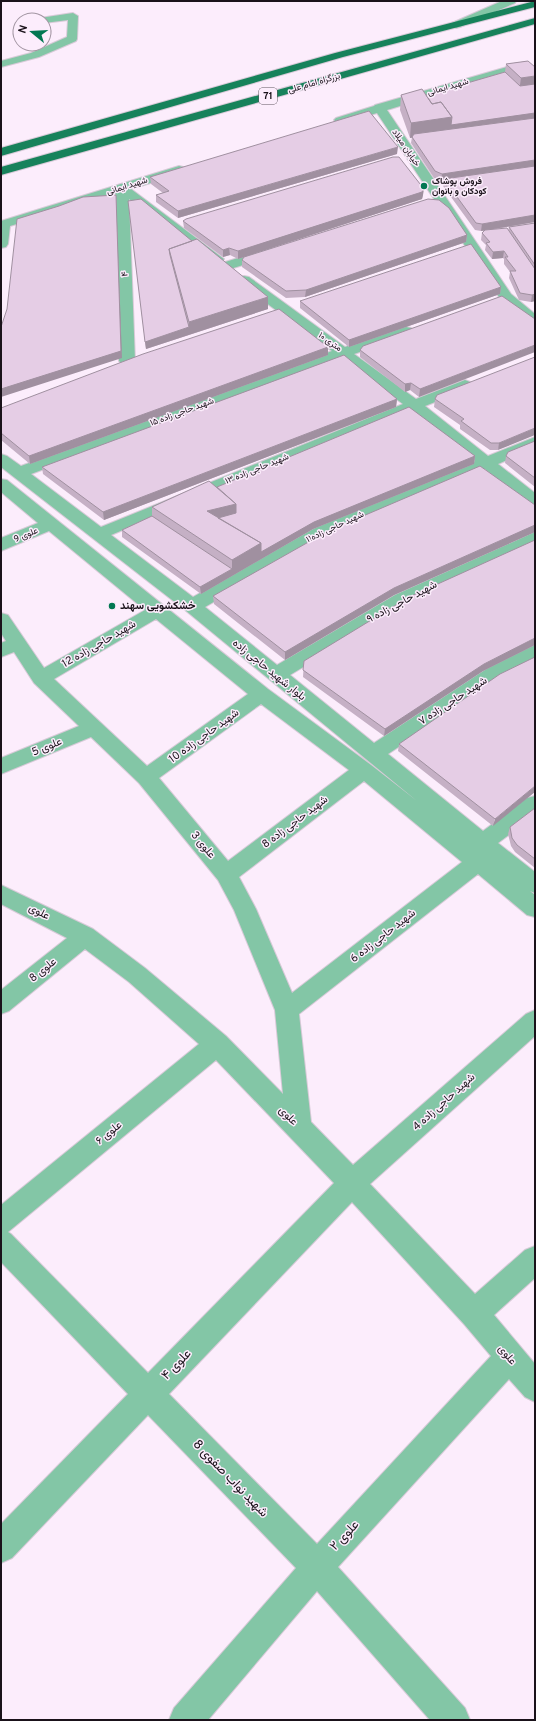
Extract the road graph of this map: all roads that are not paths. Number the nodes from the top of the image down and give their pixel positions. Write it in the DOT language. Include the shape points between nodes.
graph roads {
  1 [pos="511,1"];
  2 [pos="535,4"];
  3 [pos="52,19"];
  4 [pos="535,21"];
  5 [pos="456,25"];
  6 [pos="52,48"];
  7 [pos="36,52"];
  8 [pos="44,52"];
  9 [pos="35,56"];
  10 [pos="1,64"];
  11 [pos="533,72"];
  12 [pos="379,107"];
  13 [pos="329,123"];
  14 [pos="417,138"];
  15 [pos="401,141"];
  16 [pos="1,152"];
  17 [pos="410,153"];
  18 [pos="394,158"];
  19 [pos="189,167"];
  20 [pos="1,171"];
  21 [pos="446,183"];
  22 [pos="431,185"];
  23 [pos="122,188"];
  24 [pos="439,197"];
  25 [pos="424,202"];
  26 [pos="189,222"];
  27 [pos="2,224"];
  28 [pos="174,226"];
  29 [pos="481,234"];
  30 [pos="468,240"];
  31 [pos="1,244"];
  32 [pos="280,249"];
  33 [pos="455,249"];
  34 [pos="227,266"];
  35 [pos="506,297"];
  36 [pos="491,302"];
  37 [pos="297,304"];
  38 [pos="535,306"];
  39 [pos="282,309"];
  40 [pos="521,311"];
  41 [pos="267,314"];
  42 [pos="535,321"];
  43 [pos="418,327"];
  44 [pos="344,352"];
  45 [pos="142,356"];
  46 [pos="127,361"];
  47 [pos="112,366"];
  48 [pos="480,380"];
  49 [pos="414,405"];
  50 [pos="535,442"];
  51 [pos="1,459"];
  52 [pos="485,463"];
  53 [pos="19,473"];
  54 [pos="1,484"];
  55 [pos="535,501"];
  56 [pos="51,524"];
  57 [pos="99,534"];
  58 [pos="535,538"];
  59 [pos="1,545"];
  60 [pos="192,606"];
  61 [pos="158,610"];
  62 [pos="1,620"];
  63 [pos="10,646"];
  64 [pos="535,652"];
  65 [pos="275,675"];
  66 [pos="41,678"];
  67 [pos="261,694"];
  68 [pos="94,728"];
  69 [pos="369,762"];
  70 [pos="1,766"];
  71 [pos="146,778"];
  72 [pos="535,804"];
  73 [pos="481,852"];
  74 [pos="226,874"];
  75 [pos="535,884"];
  76 [pos="1,894"];
  77 [pos="535,908"];
  78 [pos="85,936"];
  79 [pos="1,1004"];
  80 [pos="287,1010"];
  81 [pos="535,1021"];
  82 [pos="217,1044"];
  83 [pos="299,1127"];
  84 [pos="352,1183"];
  85 [pos="1,1222"];
  86 [pos="1,1243"];
  87 [pos="535,1260"];
  88 [pos="474,1314"];
  89 [pos="510,1358"];
  90 [pos="535,1386"];
  91 [pos="149,1395"];
  92 [pos="1,1547"];
  93 [pos="317,1567"];
  94 [pos="186,1720"];
  95 [pos="453,1720"];
  1 -- 5 [label="street"];
  2 -- 5 [label="highway, بزرگراه امام علی / 71"];
  3 -- 6 [label="street" via="73,16 72,39"];
  4 -- 20 [label="highway, بزرگراه امام علی / 71"];
  5 -- 16 [label="highway, بزرگراه امام علی / 71" via="339,55"];
  7 -- 9 [label="street"];
  8 -- 9 [label="street"];
  9 -- 10 [label="street"];
  11 -- 12 [label="street, شهید ایمانی" via="506,70"];
  12 -- 13 [label="street, شهید ایمانی"];
  12 -- 15 [label="street, خیابان میلاد"];
  14 -- 15 [label="street"];
  15 -- 17 [label="street, خیابان میلاد"];
  17 -- 18 [label="street"];
  17 -- 22 [label="street, خیابان میلاد"];
  19 -- 23 [label="street, شهید ایمانی"];
  21 -- 22 [label="street"];
  22 -- 24 [label="street, خیابان میلاد"];
  23 -- 27 [label="street, شهید ایمانی"];
  23 -- 28 [label="street, ۱۰ متری"];
  23 -- 46 [label="street, ۴"];
  24 -- 25 [label="street"];
  24 -- 30 [label="street, خیابان میلاد"];
  26 -- 28 [label="street"];
  27 -- 31 [label="street"];
  28 -- 34 [label="street, ۱۰ متری"];
  29 -- 30 [label="street"];
  30 -- 33 [label="street"];
  30 -- 35 [label="street, خیابان میلاد"];
  32 -- 34 [label="street"];
  34 -- 39 [label="street, ۱۰ متری"];
  35 -- 36 [label="street"];
  35 -- 40 [label="street, خیابان میلاد"];
  37 -- 39 [label="street"];
  38 -- 40 [label="street"];
  39 -- 41 [label="street"];
  39 -- 44 [label="street, ۱۰ متری"];
  40 -- 42 [label="street, خیابان میلاد"];
  43 -- 44 [label="street, شهید حاجی زاده ۱۵"];
  44 -- 49 [label="street, ۱۰ متری"];
  44 -- 53 [label="street, شهید حاجی زاده ۱۵"];
  45 -- 46 [label="street"];
  46 -- 47 [label="street"];
  48 -- 49 [label="street, شهید حاجی زاده ۱۳"];
  49 -- 52 [label="street, ۱۰ متری"];
  49 -- 57 [label="street, شهید حاجی زاده ۱۳"];
  50 -- 52 [label="street, شهید حاجی زاده۱۱"];
  51 -- 53 [label="street, بلوار شهید حاجی زاده"];
  52 -- 55 [label="street, ۱۰ متری"];
  52 -- 60 [label="street, شهید حاجی زاده۱۱" via="321,532"];
  53 -- 57 [label="street, بلوار شهید حاجی زاده"];
  54 -- 56 [label="street, بلوار شهید حاجی زاده"];
  56 -- 59 [label="street, علوی 9"];
  56 -- 61 [label="street, بلوار شهید حاجی زاده"];
  57 -- 60 [label="street, بلوار شهید حاجی زاده"];
  58 -- 65 [label="street, شهید حاجی زاده ۹" via="402,599"];
  60 -- 65 [label="street, بلوار شهید حاجی زاده"];
  61 -- 66 [label="street, شهید حاجی زاده 12"];
  61 -- 67 [label="street, بلوار شهید حاجی زاده"];
  62 -- 63 [label="street, علوی 3"];
  63 -- 66 [label="street, علوی 3"];
  64 -- 69 [label="street, شهید حاجی زاده ۷" via="501,669"];
  65 -- 69 [label="street, بلوار شهید حاجی زاده"];
  66 -- 68 [label="street, علوی 3"];
  67 -- 69 [label="street, بلوار شهید حاجی زاده"];
  67 -- 71 [label="street, شهید حاجی زاده 10"];
  68 -- 70 [label="street, علوی 5"];
  68 -- 71 [label="street, علوی 3"];
  69 -- 73 [label="street, بلوار شهید حاجی زاده"];
  69 -- 74 [label="street, شهید حاجی زاده 8"];
  71 -- 74 [label="street, علوی 3"];
  72 -- 73 [label="street, شهید حاجی زاده 6"];
  73 -- 75 [label="street, بلوار شهید حاجی زاده"];
  73 -- 77 [label="street, بلوار شهید حاجی زاده"];
  73 -- 80 [label="street, شهید حاجی زاده 6"];
  74 -- 80 [label="street, علوی 3" via="245,910"];
  76 -- 78 [label="street, علوی"];
  78 -- 79 [label="street, علوی 8"];
  78 -- 82 [label="street, علوی"];
  80 -- 83 [label="street, علوی 3"];
  81 -- 84 [label="street, شهید حاجی زاده 4"];
  82 -- 83 [label="street, علوی"];
  82 -- 85 [label="street, علوی ۶"];
  83 -- 84 [label="street, علوی"];
  84 -- 88 [label="street, علوی"];
  84 -- 91 [label="street, علوی ۴"];
  86 -- 91 [label="street, شهید نواب صفوی 8"];
  87 -- 88 [label="street"];
  88 -- 89 [label="street, علوی"];
  89 -- 90 [label="street, علوی"];
  89 -- 93 [label="street, علوی ۲"];
  91 -- 92 [label="street, علوی ۴"];
  91 -- 93 [label="street, شهید نواب صفوی 8"];
  93 -- 94 [label="street, علوی ۲"];
  93 -- 95 [label="street, شهید نواب صفوی 8"];
}
